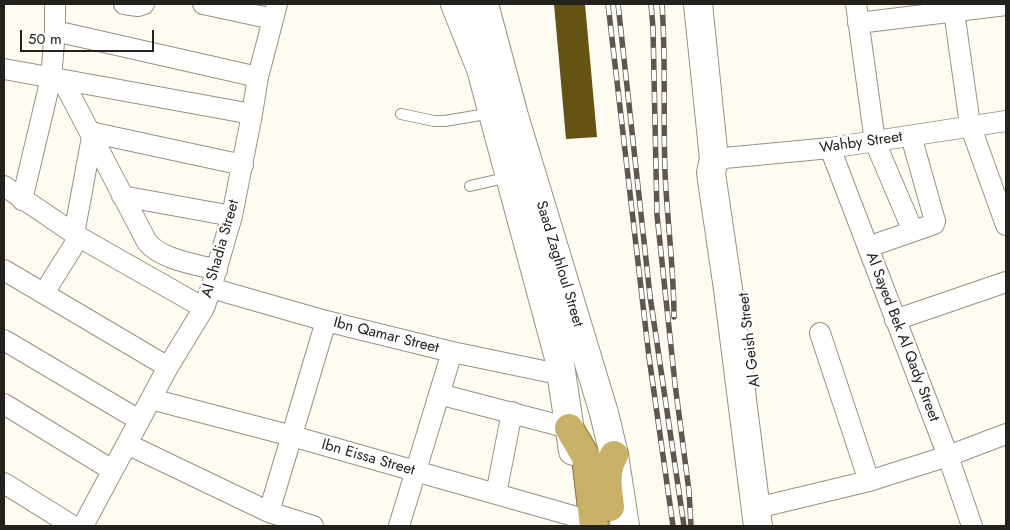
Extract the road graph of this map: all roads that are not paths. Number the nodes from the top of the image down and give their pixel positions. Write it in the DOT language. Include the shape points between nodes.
graph roads {
  1 [pos="55,4"];
  2 [pos="124,4"];
  3 [pos="144,4"];
  4 [pos="203,4"];
  5 [pos="456,4"];
  6 [pos="484,4"];
  7 [pos="698,4"];
  8 [pos="1006,5"];
  9 [pos="954,7"];
  10 [pos="275,12"];
  11 [pos="857,13"];
  12 [pos="55,31"];
  13 [pos="4,69"];
  14 [pos="258,77"];
  15 [pos="57,79"];
  16 [pos="493,113"];
  17 [pos="252,114"];
  18 [pos="401,114"];
  19 [pos="1006,121"];
  20 [pos="970,125"];
  21 [pos="91,135"];
  22 [pos="911,136"];
  23 [pos="875,142"];
  24 [pos="830,148"];
  25 [pos="714,159"];
  26 [pos="243,165"];
  27 [pos="510,177"];
  28 [pos="4,186"];
  29 [pos="470,186"];
  30 [pos="122,196"];
  31 [pos="22,200"];
  32 [pos="232,216"];
  33 [pos="1006,225"];
  34 [pos="912,231"];
  35 [pos="77,235"];
  36 [pos="868,247"];
  37 [pos="4,270"];
  38 [pos="214,279"];
  39 [pos="1006,282"];
  40 [pos="44,293"];
  41 [pos="204,308"];
  42 [pos="895,320"];
  43 [pos="326,321"];
  44 [pos="820,333"];
  45 [pos="4,340"];
  46 [pos="452,352"];
  47 [pos="168,367"];
  48 [pos="563,375"];
  49 [pos="440,394"];
  50 [pos="151,399"];
  51 [pos="4,404"];
  52 [pos="512,412"];
  53 [pos="139,420"];
  54 [pos="570,428"];
  55 [pos="1006,434"];
  56 [pos="292,436"];
  57 [pos="127,444"];
  58 [pos="614,455"];
  59 [pos="948,456"];
  60 [pos="112,470"];
  61 [pos="416,472"];
  62 [pos="869,481"];
  63 [pos="4,483"];
  64 [pos="496,494"];
  65 [pos="269,512"];
  66 [pos="767,519"];
  67 [pos="588,524"];
  68 [pos="73,526"];
  69 [pos="83,526"];
  70 [pos="312,526"];
  71 [pos="400,526"];
  72 [pos="613,526"];
  73 [pos="625,526"];
  74 [pos="972,526"];
  1 -- 12 [label="street"];
  2 -- 3 [label="street"];
  4 -- 10 [label="street"];
  5 -- 16 [label="main road, Saad Zaghloul Street" via="481,69"];
  6 -- 58 [label="main road, Saad Zaghloul Street"];
  7 -- 25 [label="main road, Al Geish Street"];
  8 -- 9 [label="street"];
  9 -- 11 [label="street"];
  9 -- 20 [label="street"];
  10 -- 14 [label="street, Al Shadia Street"];
  11 -- 23 [label="street"];
  12 -- 14 [label="street"];
  12 -- 15 [label="street"];
  13 -- 15 [label="street"];
  14 -- 17 [label="street, Al Shadia Street"];
  15 -- 17 [label="street"];
  15 -- 21 [label="street, Ibn Qamar Street"];
  15 -- 31 [label="street"];
  16 -- 18 [label="lane" via="445,121"];
  16 -- 27 [label="main road, Saad Zaghloul Street"];
  17 -- 26 [label="street, Al Shadia Street"];
  19 -- 20 [label="street, Wahby Street"];
  20 -- 22 [label="street, Wahby Street"];
  20 -- 33 [label="street"];
  21 -- 26 [label="street"];
  21 -- 30 [label="street, Ibn Qamar Street"];
  21 -- 35 [label="street"];
  22 -- 23 [label="street, Wahby Street"];
  22 -- 34 [label="street" via="935,217 934,224"];
  23 -- 24 [label="street, Wahby Street"];
  23 -- 34 [label="street"];
  24 -- 25 [label="street, Wahby Street"];
  24 -- 36 [label="street, Al Sayed Bek Al Qady Street"];
  25 -- 66 [label="main road, Al Geish Street" via="711,173 728,289"];
  26 -- 32 [label="street, Al Shadia Street"];
  27 -- 29 [label="lane"];
  27 -- 48 [label="main road, Saad Zaghloul Street"];
  28 -- 31 [label="street"];
  30 -- 32 [label="street"];
  30 -- 38 [label="street, Ibn Qamar Street" via="152,249"];
  31 -- 35 [label="street"];
  32 -- 38 [label="street, Al Shadia Street"];
  34 -- 36 [label="street"];
  35 -- 40 [label="street"];
  35 -- 41 [label="street"];
  36 -- 42 [label="street, Al Sayed Bek Al Qady Street"];
  37 -- 40 [label="street"];
  38 -- 41 [label="street, Al Shadia Street"];
  38 -- 43 [label="street, Ibn Qamar Street"];
  39 -- 42 [label="street"];
  40 -- 47 [label="street"];
  41 -- 47 [label="street, Al Shadia Street"];
  42 -- 59 [label="street, Al Sayed Bek Al Qady Street"];
  43 -- 46 [label="street, Ibn Qamar Street"];
  43 -- 56 [label="street"];
  44 -- 62 [label="street"];
  45 -- 53 [label="street"];
  46 -- 48 [label="street, Ibn Qamar Street"];
  46 -- 49 [label="street"];
  47 -- 50 [label="street, Al Shadia Street"];
  48 -- 54 [label="main road, Saad Zaghloul Street"];
  49 -- 52 [label="street"];
  49 -- 61 [label="street"];
  50 -- 53 [label="street, Al Shadia Street"];
  50 -- 56 [label="street, Ibn Eissa Street"];
  51 -- 60 [label="street"];
  52 -- 54 [label="street"];
  52 -- 64 [label="street"];
  53 -- 57 [label="street, Al Shadia Street"];
  54 -- 67 [label="highway" via="586,457"];
  55 -- 59 [label="street"];
  56 -- 61 [label="street, Ibn Eissa Street"];
  56 -- 65 [label="street"];
  57 -- 60 [label="street, Al Shadia Street"];
  57 -- 65 [label="street"];
  58 -- 72 [label="highway" via="607,473"];
  58 -- 73 [label="main road, Saad Zaghloul Street"];
  59 -- 62 [label="street"];
  59 -- 74 [label="street, Al Sayed Bek Al Qady Street"];
  60 -- 69 [label="street, Al Shadia Street"];
  61 -- 64 [label="street, Ibn Eissa Street"];
  61 -- 71 [label="street"];
  62 -- 66 [label="street"];
  63 -- 68 [label="street"];
  64 -- 67 [label="street, Ibn Eissa Street"];
  65 -- 70 [label="street"];
}
